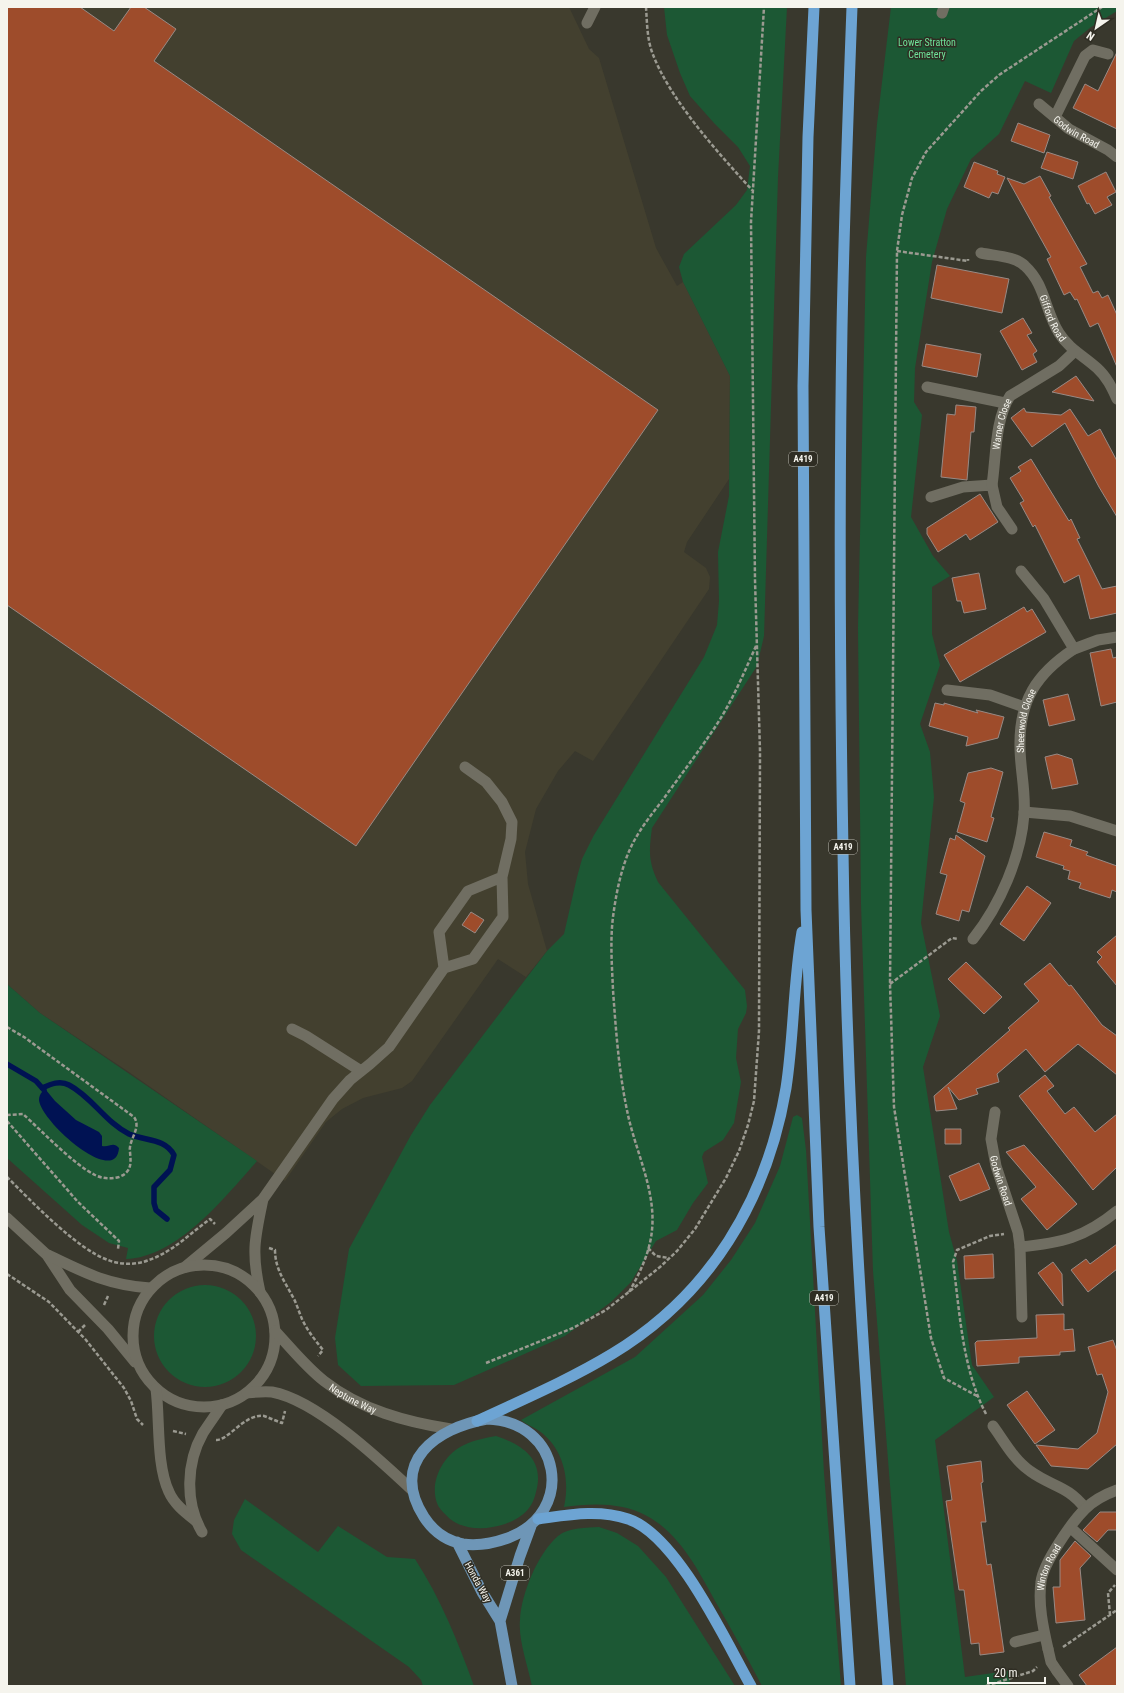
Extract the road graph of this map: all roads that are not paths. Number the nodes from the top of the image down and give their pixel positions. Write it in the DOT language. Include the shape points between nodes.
graph roads {
  1 [pos="595,7"];
  2 [pos="814,7"];
  3 [pos="852,7"];
  4 [pos="587,23"];
  5 [pos="1108,54"];
  6 [pos="1039,104"];
  7 [pos="1054,117"];
  8 [pos="1117,156"];
  9 [pos="981,253"];
  10 [pos="1075,351"];
  11 [pos="927,387"];
  12 [pos="1117,399"];
  13 [pos="1006,403"];
  14 [pos="992,485"];
  15 [pos="931,497"];
  16 [pos="1012,529"];
  17 [pos="1021,571"];
  18 [pos="1117,637"];
  19 [pos="1074,649"];
  20 [pos="947,690"];
  21 [pos="1024,707"];
  22 [pos="465,767"];
  23 [pos="1024,812"];
  24 [pos="1117,831"];
  25 [pos="502,876"];
  26 [pos="806,910"];
  27 [pos="973,939"];
  28 [pos="444,968"];
  29 [pos="292,1029"];
  30 [pos="360,1072"];
  31 [pos="995,1112"];
  32 [pos="263,1199"];
  33 [pos="1117,1211"];
  34 [pos="7,1218"];
  35 [pos="1020,1247"];
  36 [pos="47,1255"];
  37 [pos="185,1267"];
  38 [pos="150,1288"];
  39 [pos="260,1292"];
  40 [pos="1022,1317"];
  41 [pos="275,1331"];
  42 [pos="140,1366"];
  43 [pos="156,1389"];
  44 [pos="247,1393"];
  45 [pos="222,1405"];
  46 [pos="477,1421"];
  47 [pos="993,1426"];
  48 [pos="451,1429"];
  49 [pos="412,1490"];
  50 [pos="1117,1490"];
  51 [pos="1085,1508"];
  52 [pos="196,1521"];
  53 [pos="534,1523"];
  54 [pos="1071,1528"];
  55 [pos="202,1532"];
  56 [pos="457,1542"];
  57 [pos="1117,1570"];
  58 [pos="500,1621"];
  59 [pos="1044,1636"];
  60 [pos="1015,1642"];
  61 [pos="512,1686"];
  62 [pos="751,1686"];
  63 [pos="850,1686"];
  64 [pos="888,1686"];
  65 [pos="1068,1686"];
  1 -- 4 [label="street"];
  2 -- 26 [label="highway, A419" via="808,137 803,386"];
  3 -- 64 [label="highway, A419" via="842,335 843,855 851,1090 867,1412"];
  5 -- 7 [label="street" via="1093,50 1085,56"];
  6 -- 7 [label="street, Godwin Road"];
  7 -- 8 [label="street, Godwin Road" via="1083,138"];
  9 -- 10 [label="street, Gifford Road" via="1019,261 1025,265 1042,289 1058,332"];
  10 -- 12 [label="street, Gifford Road" via="1105,377"];
  10 -- 13 [label="street, Warner Close" via="1059,366 1010,396"];
  11 -- 13 [label="street"];
  13 -- 14 [label="street, Warner Close" via="1002,414"];
  14 -- 15 [label="street" via="963,487"];
  14 -- 16 [label="street" via="997,507"];
  17 -- 19 [label="street" via="1044,599"];
  18 -- 19 [label="street, Sheerwold Close" via="1098,640"];
  19 -- 21 [label="street, Sheerwold Close" via="1049,667 1035,685"];
  20 -- 21 [label="street" via="990,695"];
  21 -- 23 [label="street, Sheerwold Close" via="1020,747"];
  22 -- 25 [label="street" via="486,782 502,802 512,822 512,839"];
  23 -- 24 [label="street" via="1070,816"];
  23 -- 27 [label="street, Sheerwold Close" via="1018,848 1001,893"];
  25 -- 28 [label="street" via="468,891 440,932"];
  25 -- 28 [label="street" via="503,917 474,959"];
  26 -- 46 [label="highway, A419" via="797,964 786,1088 777,1130 766,1168 744,1217 726,1246 688,1295 635,1339 611,1355"];
  26 -- 63 [label="highway, A419" via="819,1227"];
  28 -- 30 [label="street" via="389,1047"];
  29 -- 30 [label="street"];
  30 -- 32 [label="street" via="333,1099"];
  31 -- 35 [label="street, Godwin Road" via="991,1139 996,1166 1018,1232"];
  32 -- 37 [label="street"];
  32 -- 39 [label="street" via="253,1256"];
  33 -- 35 [label="street" via="1103,1222 1073,1237 1053,1244"];
  34 -- 36 [label="street"];
  35 -- 40 [label="street, Godwin Road"];
  36 -- 38 [label="street" via="92,1277 123,1286"];
  36 -- 42 [label="street" via="70,1290"];
  37 -- 38 [label="street" via="166,1275"];
  37 -- 39 [label="street" via="199,1264 226,1268 239,1274"];
  38 -- 42 [label="street" via="136,1312 133,1326 132,1340"];
  39 -- 41 [label="street" via="268,1304"];
  41 -- 44 [label="street" via="275,1345 269,1365 258,1383"];
  41 -- 48 [label="street, Neptune Way" via="324,1381 363,1406 404,1420"];
  42 -- 43 [label="street"];
  43 -- 45 [label="street" via="167,1397 194,1407"];
  43 -- 52 [label="street" via="164,1476 169,1493 178,1506"];
  44 -- 45 [label="street"];
  44 -- 49 [label="street" via="272,1392 300,1403 358,1442"];
  45 -- 52 [label="street" via="194,1453 190,1492"];
  46 -- 48 [label="main road"];
  46 -- 53 [label="main road" via="503,1419 529,1431 543,1446 551,1466 552,1485 548,1503"];
  47 -- 51 [label="street" via="1014,1456 1028,1470 1071,1492"];
  48 -- 49 [label="main road" via="430,1444 418,1459 413,1472"];
  49 -- 56 [label="main road" via="418,1508 429,1525 444,1537"];
  50 -- 51 [label="street, Winton Road" via="1098,1498"];
  51 -- 54 [label="street, Winton Road"];
  52 -- 55 [label="street"];
  53 -- 56 [label="main road" via="517,1534 499,1541 483,1544"];
  53 -- 58 [label="main road, Honda Way / A361" via="520,1556"];
  53 -- 62 [label="highway" via="600,1513 630,1519 646,1528 664,1544 683,1570"];
  54 -- 57 [label="street"];
  54 -- 59 [label="street, Winton Road" via="1043,1571 1040,1599"];
  56 -- 58 [label="main road, Honda Way / A361"];
  58 -- 61 [label="main road, Honda Way / A361"];
  59 -- 60 [label="street"];
  59 -- 65 [label="street, Winton Road" via="1048,1653"];
}
